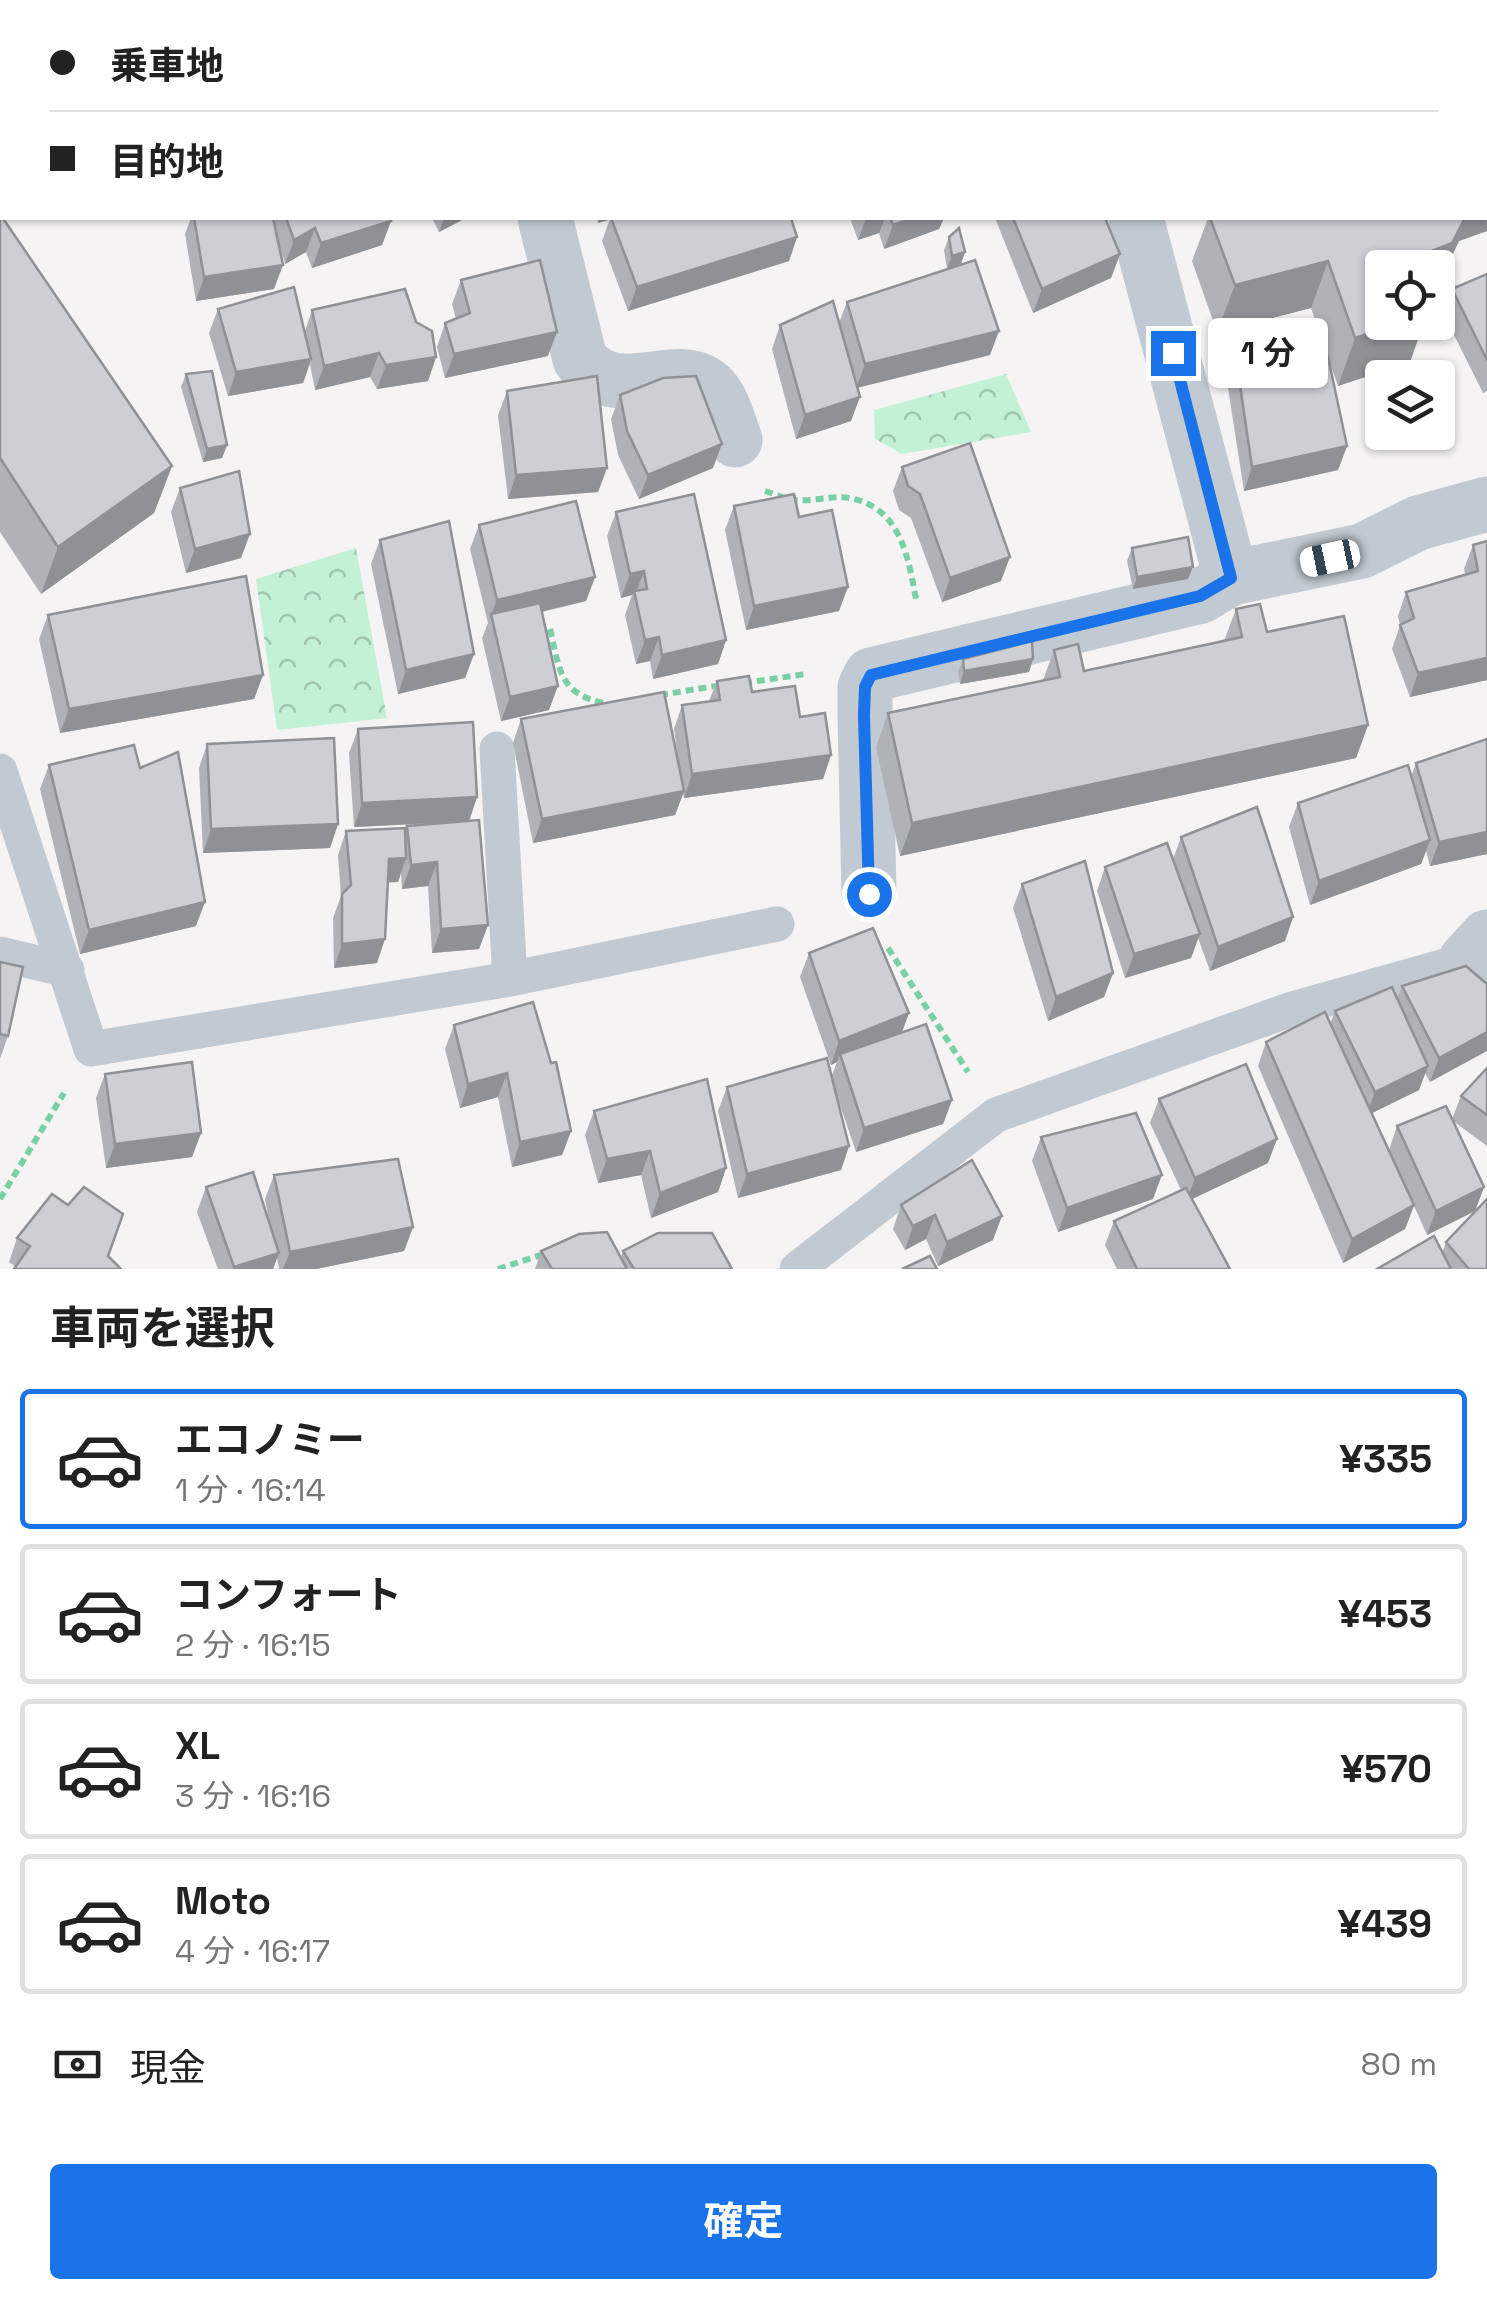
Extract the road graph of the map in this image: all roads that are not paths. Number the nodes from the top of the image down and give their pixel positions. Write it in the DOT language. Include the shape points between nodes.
graph roads {
  1 [pos="545,220"];
  2 [pos="1137,220"];
  3 [pos="735,440"];
  4 [pos="1487,504"];
  5 [pos="1231,578"];
  6 [pos="497,750"];
  7 [pos="0,772"];
  8 [pos="876,916"];
  9 [pos="777,924"];
  10 [pos="0,954"];
  11 [pos="1480,959"];
  12 [pos="67,970"];
  13 [pos="510,979"];
  14 [pos="797,1269"];
  1 -- 3 [label="street" via="580,359 594,376 612,382 702,381 715,391"];
  2 -- 5 [label="street"];
  4 -- 5 [label="street" via="1418,523 1362,551"];
  5 -- 8 [label="street" via="1200,596 871,675 864,716"];
  6 -- 13 [label="lane"];
  7 -- 12 [label="lane"];
  9 -- 13 [label="lane"];
  10 -- 12 [label="lane"];
  11 -- 14 [label="lane" via="1292,1009 996,1114"];
  12 -- 13 [label="lane" via="91,1049"];
}
